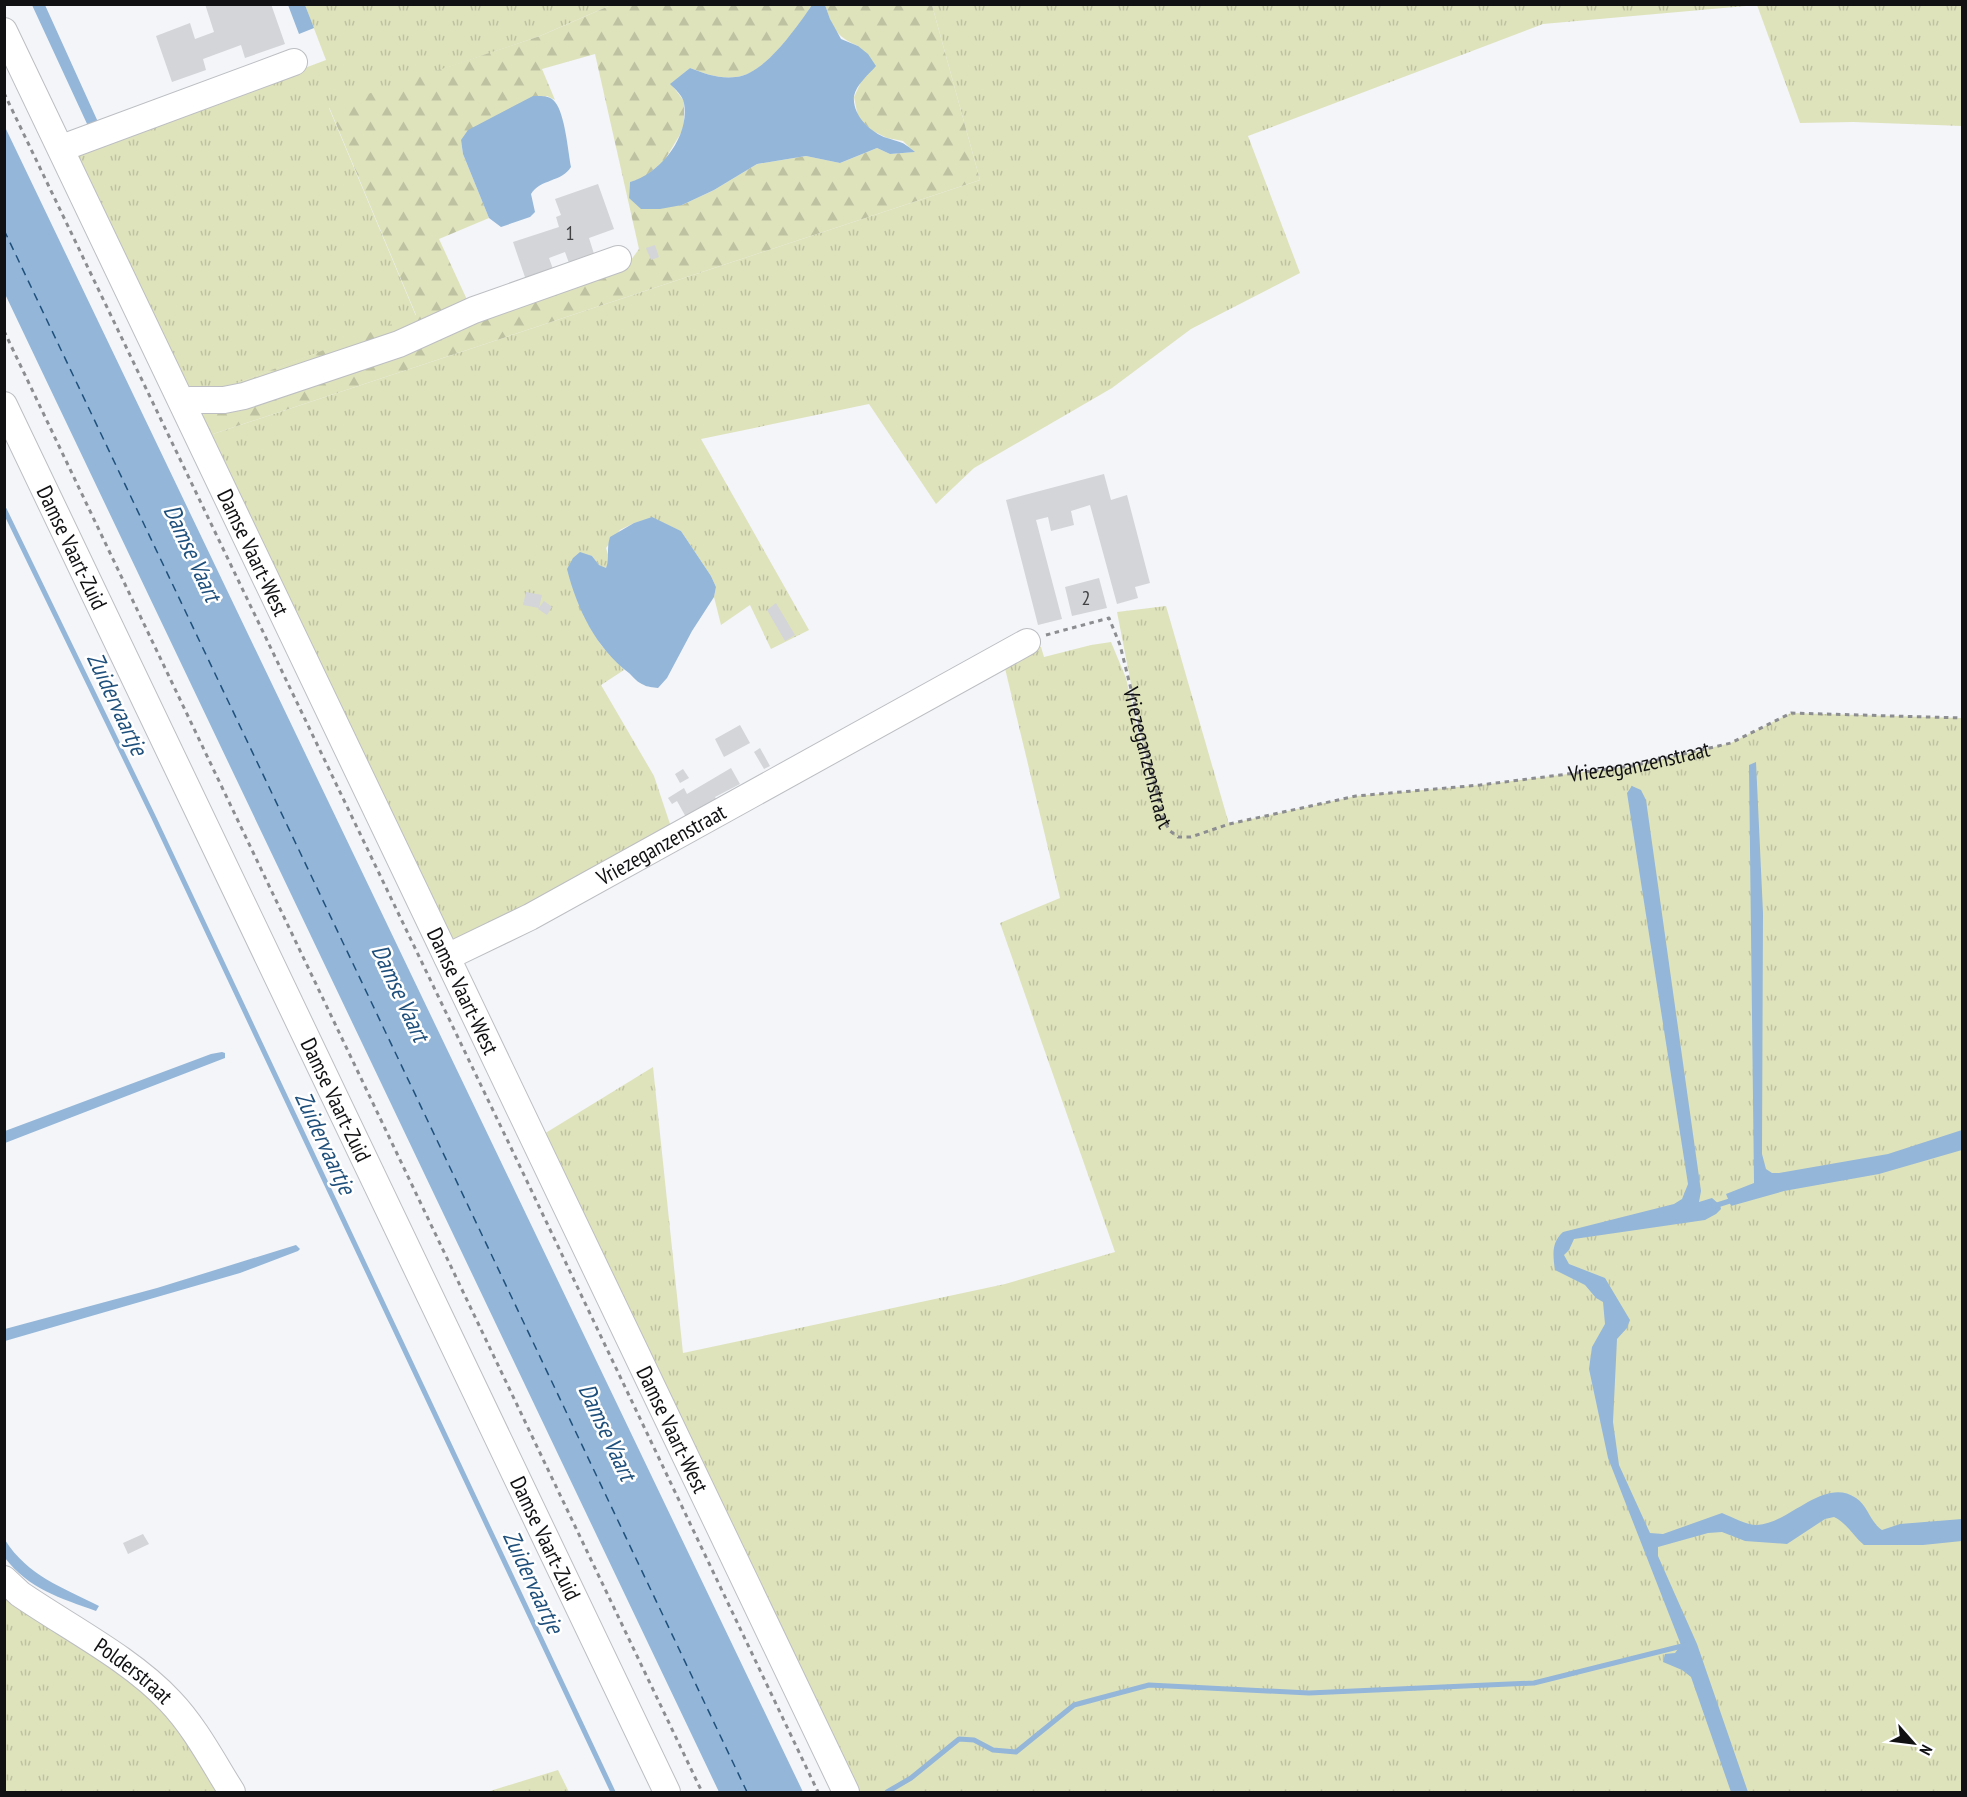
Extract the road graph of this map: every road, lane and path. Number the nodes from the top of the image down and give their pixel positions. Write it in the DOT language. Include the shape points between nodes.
graph roads {
  1 [pos="4,31"];
  2 [pos="294,62"];
  3 [pos="4,93"];
  4 [pos="62,148"];
  5 [pos="618,259"];
  6 [pos="4,331"];
  7 [pos="183,402"];
  8 [pos="4,405"];
  9 [pos="1027,642"];
  10 [pos="1962,718"];
  11 [pos="447,957"];
  12 [pos="4,1579"];
  13 [pos="232,1792"];
  14 [pos="667,1792"];
  15 [pos="702,1792"];
  16 [pos="818,1792"];
  17 [pos="846,1792"];
  1 -- 4 [label="street, Damse Vaart-West"];
  2 -- 4 [label="street"];
  3 -- 16 [label="path"];
  4 -- 7 [label="street, Damse Vaart-West"];
  5 -- 7 [label="street" via="474,310 399,344 244,396"];
  6 -- 15 [label="path"];
  7 -- 11 [label="street, Damse Vaart-West"];
  8 -- 14 [label="street, Damse Vaart-Zuid"];
  9 -- 10 [label="path, Vriezeganzenstraat" via="1109,618 1120,645 1164,821 1178,837 1356,796 1632,766 1731,743 1791,713"];
  9 -- 11 [label="street, Vriezeganzenstraat" via="530,916"];
  11 -- 17 [label="street, Damse Vaart-West"];
  12 -- 13 [label="street, Polderstraat" via="20,1594 133,1669 171,1702"];
}
